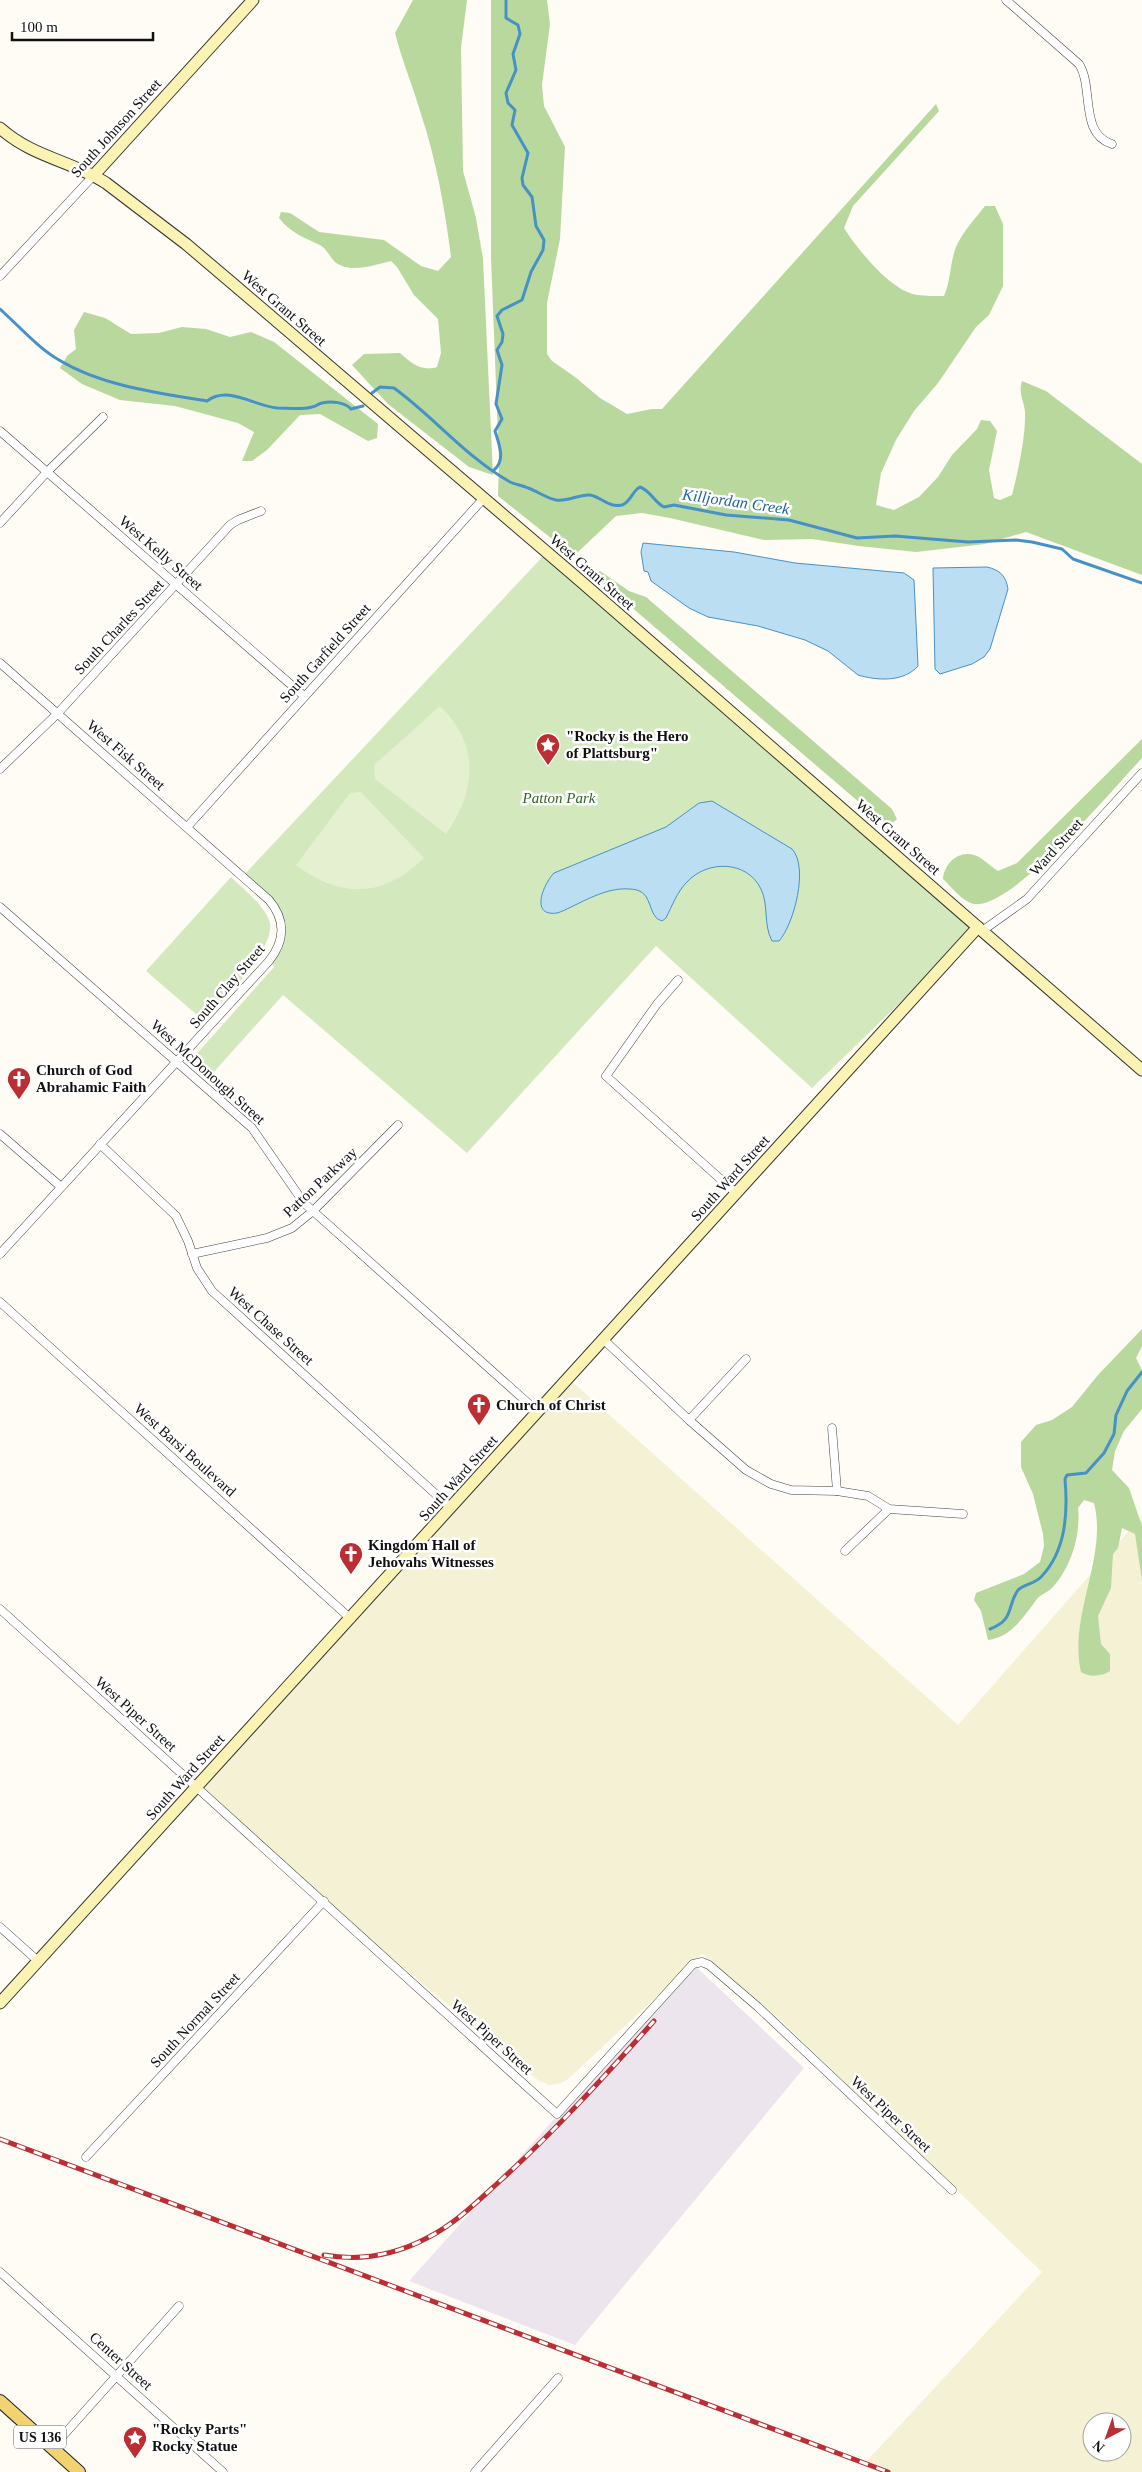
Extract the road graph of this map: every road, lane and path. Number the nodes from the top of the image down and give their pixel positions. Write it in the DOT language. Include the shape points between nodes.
graph roads {
  1 [pos="253,0"];
  2 [pos="1006,0"];
  3 [pos="0,128"];
  4 [pos="1112,144"];
  5 [pos="94,175"];
  6 [pos="0,276"];
  7 [pos="103,417"];
  8 [pos="0,431"];
  9 [pos="47,472"];
  10 [pos="483,499"];
  11 [pos="261,511"];
  12 [pos="0,523"];
  13 [pos="177,585"];
  14 [pos="0,663"];
  15 [pos="304,696"];
  16 [pos="58,713"];
  17 [pos="0,769"];
  18 [pos="1142,773"];
  19 [pos="188,826"];
  20 [pos="234,868"];
  21 [pos="0,907"];
  22 [pos="980,929"];
  23 [pos="678,980"];
  24 [pos="177,1062"];
  25 [pos="1142,1070"];
  26 [pos="398,1125"];
  27 [pos="0,1134"];
  28 [pos="100,1144"];
  29 [pos="60,1186"];
  30 [pos="737,1194"];
  31 [pos="312,1211"];
  32 [pos="0,1254"];
  33 [pos="192,1254"];
  34 [pos="0,1302"];
  35 [pos="604,1340"];
  36 [pos="746,1359"];
  37 [pos="538,1412"];
  38 [pos="689,1420"];
  39 [pos="832,1428"];
  40 [pos="836,1490"];
  41 [pos="451,1508"];
  42 [pos="889,1509"];
  43 [pos="963,1514"];
  44 [pos="845,1551"];
  45 [pos="0,1609"];
  46 [pos="351,1618"];
  47 [pos="196,1787"];
  48 [pos="324,1901"];
  49 [pos="0,1927"];
  50 [pos="38,1961"];
  51 [pos="0,2003"];
  52 [pos="86,2157"];
  53 [pos="952,2190"];
  54 [pos="0,2272"];
  55 [pos="179,2306"];
  56 [pos="116,2375"];
  57 [pos="558,2378"];
  58 [pos="0,2401"];
  59 [pos="52,2448"];
  60 [pos="79,2472"];
  61 [pos="223,2472"];
  62 [pos="474,2472"];
  1 -- 5 [label="street, South Johnson Street"];
  2 -- 4 [label="street" via="1079,64 1086,78 1093,126 1098,136"];
  3 -- 5 [label="street, West Grant Street" via="28,149"];
  5 -- 6 [label="street, South Johnson Street"];
  5 -- 10 [label="street, West Grant Street" via="192,249"];
  7 -- 9 [label="street"];
  8 -- 9 [label="street, West Kelly Street"];
  9 -- 12 [label="street"];
  9 -- 13 [label="street, West Kelly Street"];
  10 -- 15 [label="street, South Garfield Street"];
  10 -- 22 [label="street, West Grant Street"];
  11 -- 13 [label="street, South Charles Street" via="230,525"];
  13 -- 15 [label="street, West Kelly Street"];
  13 -- 16 [label="street, South Charles Street"];
  14 -- 16 [label="street, West Fisk Street"];
  15 -- 19 [label="street, South Garfield Street"];
  16 -- 17 [label="street, South Charles Street"];
  16 -- 19 [label="street, West Fisk Street"];
  18 -- 22 [label="street, Ward Street" via="1027,899"];
  19 -- 20 [label="street, West Fisk Street"];
  20 -- 24 [label="street, South Clay Street" via="270,900 280,915 280,944 269,961"];
  21 -- 24 [label="street, West McDonough Street"];
  22 -- 25 [label="street, West Grant Street"];
  22 -- 30 [label="street, South Ward Street"];
  23 -- 30 [label="street" via="648,1015 606,1076"];
  24 -- 28 [label="street, South Clay Street"];
  24 -- 31 [label="street, West McDonough Street" via="252,1128 280,1165 297,1195"];
  26 -- 31 [label="street, Patton Parkway"];
  27 -- 29 [label="street"];
  28 -- 29 [label="street, South Clay Street"];
  28 -- 33 [label="street, West Chase Street" via="176,1216"];
  29 -- 32 [label="street, South Clay Street"];
  30 -- 35 [label="street, South Ward Street"];
  31 -- 33 [label="street, Patton Parkway" via="280,1234"];
  31 -- 37 [label="street, West McDonough Street"];
  33 -- 41 [label="street, West Chase Street" via="203,1280 212,1291"];
  34 -- 46 [label="street, West Barsi Boulevard"];
  35 -- 37 [label="street, South Ward Street"];
  35 -- 38 [label="street"];
  36 -- 38 [label="street"];
  37 -- 41 [label="street, South Ward Street"];
  38 -- 40 [label="street" via="746,1470 770,1484 791,1490"];
  39 -- 40 [label="street"];
  40 -- 42 [label="street" via="868,1496"];
  41 -- 46 [label="street, South Ward Street"];
  42 -- 43 [label="street"];
  42 -- 44 [label="street"];
  45 -- 47 [label="street, West Piper Street"];
  46 -- 47 [label="street, South Ward Street"];
  47 -- 48 [label="street, West Piper Street"];
  47 -- 50 [label="street, South Ward Street"];
  48 -- 52 [label="street, South Normal Street"];
  48 -- 53 [label="street, West Piper Street" via="557,2114 693,1964 702,1962 709,1965"];
  49 -- 50 [label="street"];
  50 -- 51 [label="street, South Ward Street"];
  54 -- 56 [label="street, Center Street"];
  55 -- 56 [label="street"];
  56 -- 59 [label="street"];
  56 -- 61 [label="street, Center Street"];
  57 -- 62 [label="street"];
  58 -- 59 [label="main road, US 136"];
  59 -- 60 [label="main road, US 136"];
}
